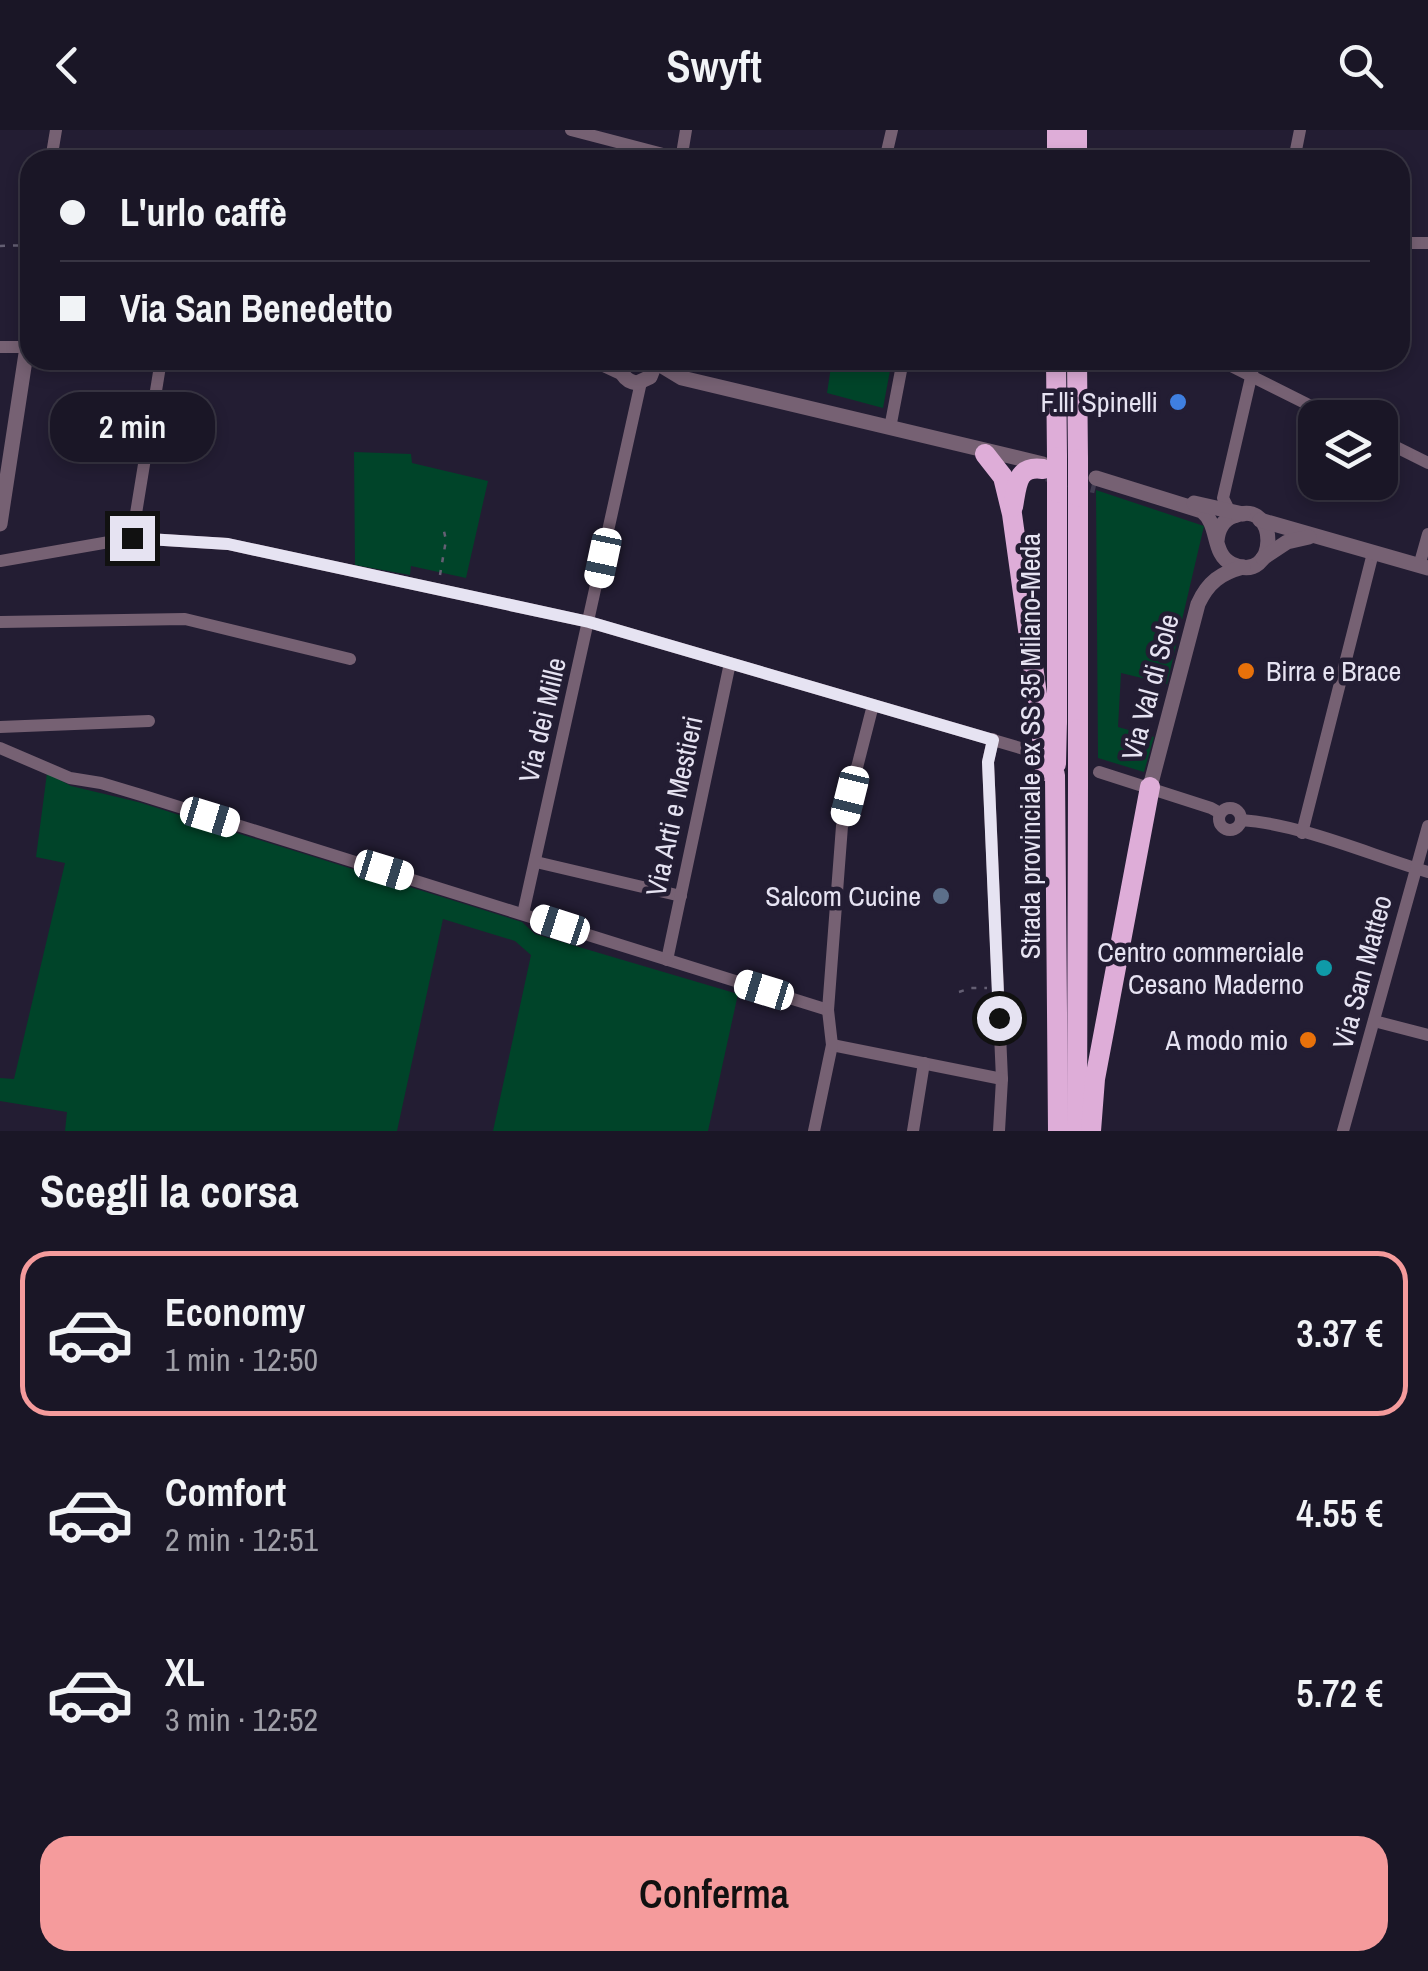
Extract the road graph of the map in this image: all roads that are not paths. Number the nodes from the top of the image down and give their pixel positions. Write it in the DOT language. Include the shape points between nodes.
graph roads {
  1 [pos="571,130"];
  2 [pos="646,150"];
  3 [pos="24,370"];
  4 [pos="160,370"];
  5 [pos="669,370"];
  6 [pos="902,370"];
  7 [pos="1055,370"];
  8 [pos="1078,370"];
  9 [pos="1239,370"];
  10 [pos="1254,370"];
  11 [pos="632,375"];
  12 [pos="1252,377"];
  13 [pos="682,378"];
  14 [pos="1299,400"];
  15 [pos="890,428"];
  16 [pos="962,446"];
  17 [pos="1398,448"];
  18 [pos="985,454"];
  19 [pos="1428,462"];
  20 [pos="1043,466"];
  21 [pos="1082,488"];
  22 [pos="1180,502"];
  23 [pos="1236,512"];
  24 [pos="1012,514"];
  25 [pos="1260,520"];
  26 [pos="0,524"];
  27 [pos="1428,534"];
  28 [pos="1318,537"];
  29 [pos="132,538"];
  30 [pos="1217,541"];
  31 [pos="1373,553"];
  32 [pos="1262,559"];
  33 [pos="0,561"];
  34 [pos="1246,566"];
  35 [pos="1424,568"];
  36 [pos="0,622"];
  37 [pos="589,622"];
  38 [pos="350,659"];
  39 [pos="730,663"];
  40 [pos="873,704"];
  41 [pos="1048,719"];
  42 [pos="149,720"];
  43 [pos="0,728"];
  44 [pos="993,740"];
  45 [pos="0,748"];
  46 [pos="1034,752"];
  47 [pos="1099,772"];
  48 [pos="1150,788"];
  49 [pos="1428,826"];
  50 [pos="1302,833"];
  51 [pos="536,862"];
  52 [pos="1422,870"];
  53 [pos="681,896"];
  54 [pos="524,914"];
  55 [pos="667,960"];
  56 [pos="828,1010"];
  57 [pos="1374,1021"];
  58 [pos="1428,1035"];
  59 [pos="832,1045"];
  60 [pos="924,1063"];
  61 [pos="1002,1079"];
  62 [pos="814,1131"];
  63 [pos="912,1131"];
  64 [pos="999,1131"];
  65 [pos="1058,1131"];
  66 [pos="1077,1131"];
  67 [pos="1092,1131"];
  68 [pos="1344,1131"];
  1 -- 2 [label="street"];
  3 -- 26 [label="street"];
  4 -- 29 [label="street"];
  5 -- 13 [label="street"];
  6 -- 15 [label="street"];
  7 -- 20 [label="highway, Strada provinciale ex SS 35 Milano-Meda"];
  8 -- 21 [label="highway, Strada provinciale ex SS 35 Milano-Meda, bridge"];
  9 -- 12 [label="street"];
  10 -- 12 [label="street"];
  11 -- 13 [label="street"];
  11 -- 37 [label="street, Via dei Mille" via="633,419"];
  12 -- 14 [label="street"];
  12 -- 23 [label="street" via="1223,498"];
  13 -- 15 [label="street"];
  15 -- 16 [label="street"];
  16 -- 18 [label="street"];
  16 -- 20 [label="street"];
  17 -- 19 [label="street"];
  18 -- 20 [label="street"];
  18 -- 24 [label="highway" via="1003,477"];
  20 -- 21 [label="highway, Strada provinciale ex SS 35 Milano-Meda, bridge"];
  20 -- 24 [label="highway" via="1017,484"];
  21 -- 22 [label="street"];
  21 -- 41 [label="highway, Strada provinciale ex SS 35 Milano-Meda"];
  21 -- 66 [label="highway, Strada provinciale ex SS 35 Milano-Meda, bridge"];
  22 -- 23 [label="street"];
  22 -- 30 [label="street" via="1208,516"];
  23 -- 25 [label="street"];
  23 -- 30 [label="street"];
  24 -- 41 [label="highway"];
  25 -- 28 [label="street"];
  25 -- 32 [label="street" via="1269,534"];
  27 -- 35 [label="street"];
  28 -- 31 [label="street"];
  28 -- 32 [label="street" via="1287,542"];
  29 -- 33 [label="street"];
  29 -- 37 [label="street" via="228,544"];
  30 -- 34 [label="street" via="1223,557"];
  31 -- 35 [label="street"];
  31 -- 50 [label="street"];
  32 -- 34 [label="street"];
  34 -- 48 [label="street, Via Val di Sole" via="1222,574 1198,604"];
  36 -- 38 [label="street" via="185,619"];
  37 -- 39 [label="street"];
  37 -- 51 [label="street, Via dei Mille"];
  39 -- 40 [label="street"];
  39 -- 53 [label="street, Via Arti e Mestieri"];
  40 -- 44 [label="street"];
  40 -- 56 [label="street" via="842,826"];
  41 -- 65 [label="highway, Strada provinciale ex SS 35 Milano-Meda, bridge" via="1058,872"];
  42 -- 43 [label="street"];
  44 -- 46 [label="street"];
  44 -- 61 [label="street" via="988,762"];
  45 -- 54 [label="street" via="70,778"];
  47 -- 48 [label="street"];
  48 -- 50 [label="street" via="1211,808 1226,830 1241,820"];
  48 -- 67 [label="highway"];
  49 -- 52 [label="street, Via San Matteo"];
  50 -- 52 [label="street"];
  51 -- 53 [label="street"];
  51 -- 54 [label="street, Via dei Mille"];
  52 -- 57 [label="street, Via San Matteo"];
  53 -- 55 [label="street, Via Arti e Mestieri"];
  54 -- 55 [label="street"];
  55 -- 56 [label="street"];
  56 -- 59 [label="street"];
  57 -- 58 [label="street"];
  57 -- 68 [label="street, Via San Matteo"];
  59 -- 60 [label="street"];
  59 -- 62 [label="street"];
  60 -- 61 [label="street"];
  60 -- 63 [label="street"];
  61 -- 64 [label="street"];
}
